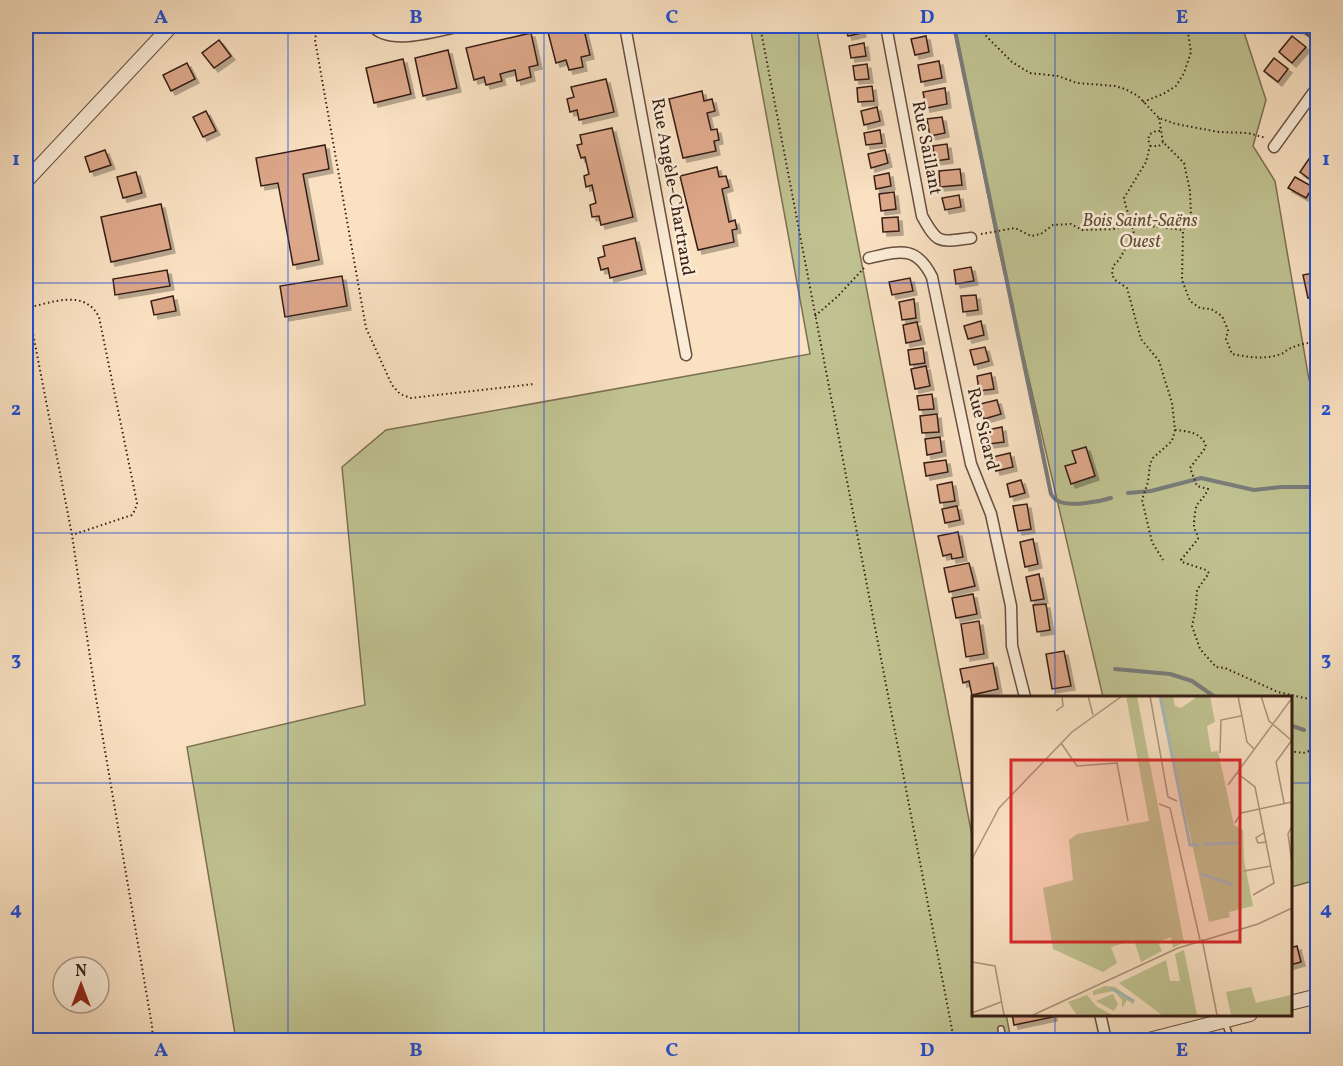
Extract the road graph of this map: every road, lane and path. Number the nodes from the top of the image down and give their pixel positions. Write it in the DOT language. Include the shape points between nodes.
graph roads {
  1 [pos="171,26"];
  2 [pos="323,26"];
  3 [pos="372,26"];
  4 [pos="462,26"];
  5 [pos="625,26"];
  6 [pos="760,26"];
  7 [pos="886,26"];
  8 [pos="976,26"];
  9 [pos="1187,26"];
  10 [pos="1317,86"];
  11 [pos="1143,102"];
  12 [pos="1159,118"];
  13 [pos="1160,131"];
  14 [pos="1163,142"];
  15 [pos="1275,145"];
  16 [pos="1150,146"];
  17 [pos="26,181"];
  18 [pos="1133,224"];
  19 [pos="1183,230"];
  20 [pos="971,238"];
  21 [pos="869,258"];
  22 [pos="27,308"];
  23 [pos="815,316"];
  24 [pos="1317,342"];
  25 [pos="686,355"];
  26 [pos="534,384"];
  27 [pos="1175,430"];
  28 [pos="72,535"];
  29 [pos="1163,560"];
  30 [pos="1025,696"];
  31 [pos="1317,701"];
  32 [pos="1317,748"];
  33 [pos="1292,751"];
  34 [pos="1317,996"];
  35 [pos="1292,1002"];
  36 [pos="1100,1015"];
  37 [pos="1245,1015"];
  38 [pos="1224,1020"];
  39 [pos="1000,1029"];
  40 [pos="153,1041"];
  41 [pos="954,1041"];
  42 [pos="1003,1041"];
  43 [pos="1106,1041"];
  44 [pos="1149,1041"];
  45 [pos="1231,1041"];
  1 -- 17 [label="street"];
  2 -- 26 [label="path" via="317,29 315,40 366,328 392,385 411,398"];
  3 -- 4 [label="street" via="387,36 401,37"];
  5 -- 25 [label="street, Rue Angèle-Chartrand"];
  6 -- 23 [label="path"];
  7 -- 20 [label="street, Rue Saillant" via="922,216 934,237 945,242"];
  8 -- 11 [label="path" via="1012,62 1030,73 1115,86 1132,91"];
  9 -- 11 [label="path" via="1191,52 1184,73 1176,86"];
  10 -- 15 [label="street"];
  11 -- 12 [label="path"];
  12 -- 13 [label="path"];
  12 -- 15 [label="path" via="1219,132 1259,135"];
  13 -- 14 [label="path"];
  13 -- 16 [label="path" via="1150,134"];
  14 -- 16 [label="path"];
  14 -- 19 [label="path" via="1184,163 1191,217"];
  16 -- 18 [label="path" via="1146,162 1124,198"];
  18 -- 19 [label="path"];
  18 -- 20 [label="path" via="1082,230 1071,224 1053,225 1031,236 1015,228"];
  18 -- 27 [label="path" via="1136,240 1125,248 1113,266 1112,275 1127,288 1141,339 1159,361 1172,403"];
  19 -- 24 [label="path" via="1182,280 1190,301 1222,316 1232,354 1265,357"];
  21 -- 23 [label="path" via="867,265"];
  21 -- 30 [label="street, Rue Sicard" via="894,252 913,254 925,263 932,278 971,464 991,514 1011,606 1012,646"];
  22 -- 28 [label="path"];
  22 -- 28 [label="path" via="72,299 93,306 99,317 137,503 132,515"];
  23 -- 41 [label="path"];
  27 -- 29 [label="path" via="1172,441 1150,464 1142,500 1152,542"];
  27 -- 31 [label="path" via="1202,438 1206,447 1190,468 1197,486 1208,489 1196,510 1194,526 1199,535 1181,560 1209,573 1197,590 1193,615 1192,626 1200,649 1216,667 1278,692"];
  28 -- 40 [label="path"];
  32 -- 33 [label="path" via="1303,753"];
  34 -- 35 [label="street"];
  36 -- 43 [label="street"];
  37 -- 38 [label="street"];
  38 -- 44 [label="street"];
  38 -- 45 [label="lane"];
  39 -- 42 [label="lane"];
}
